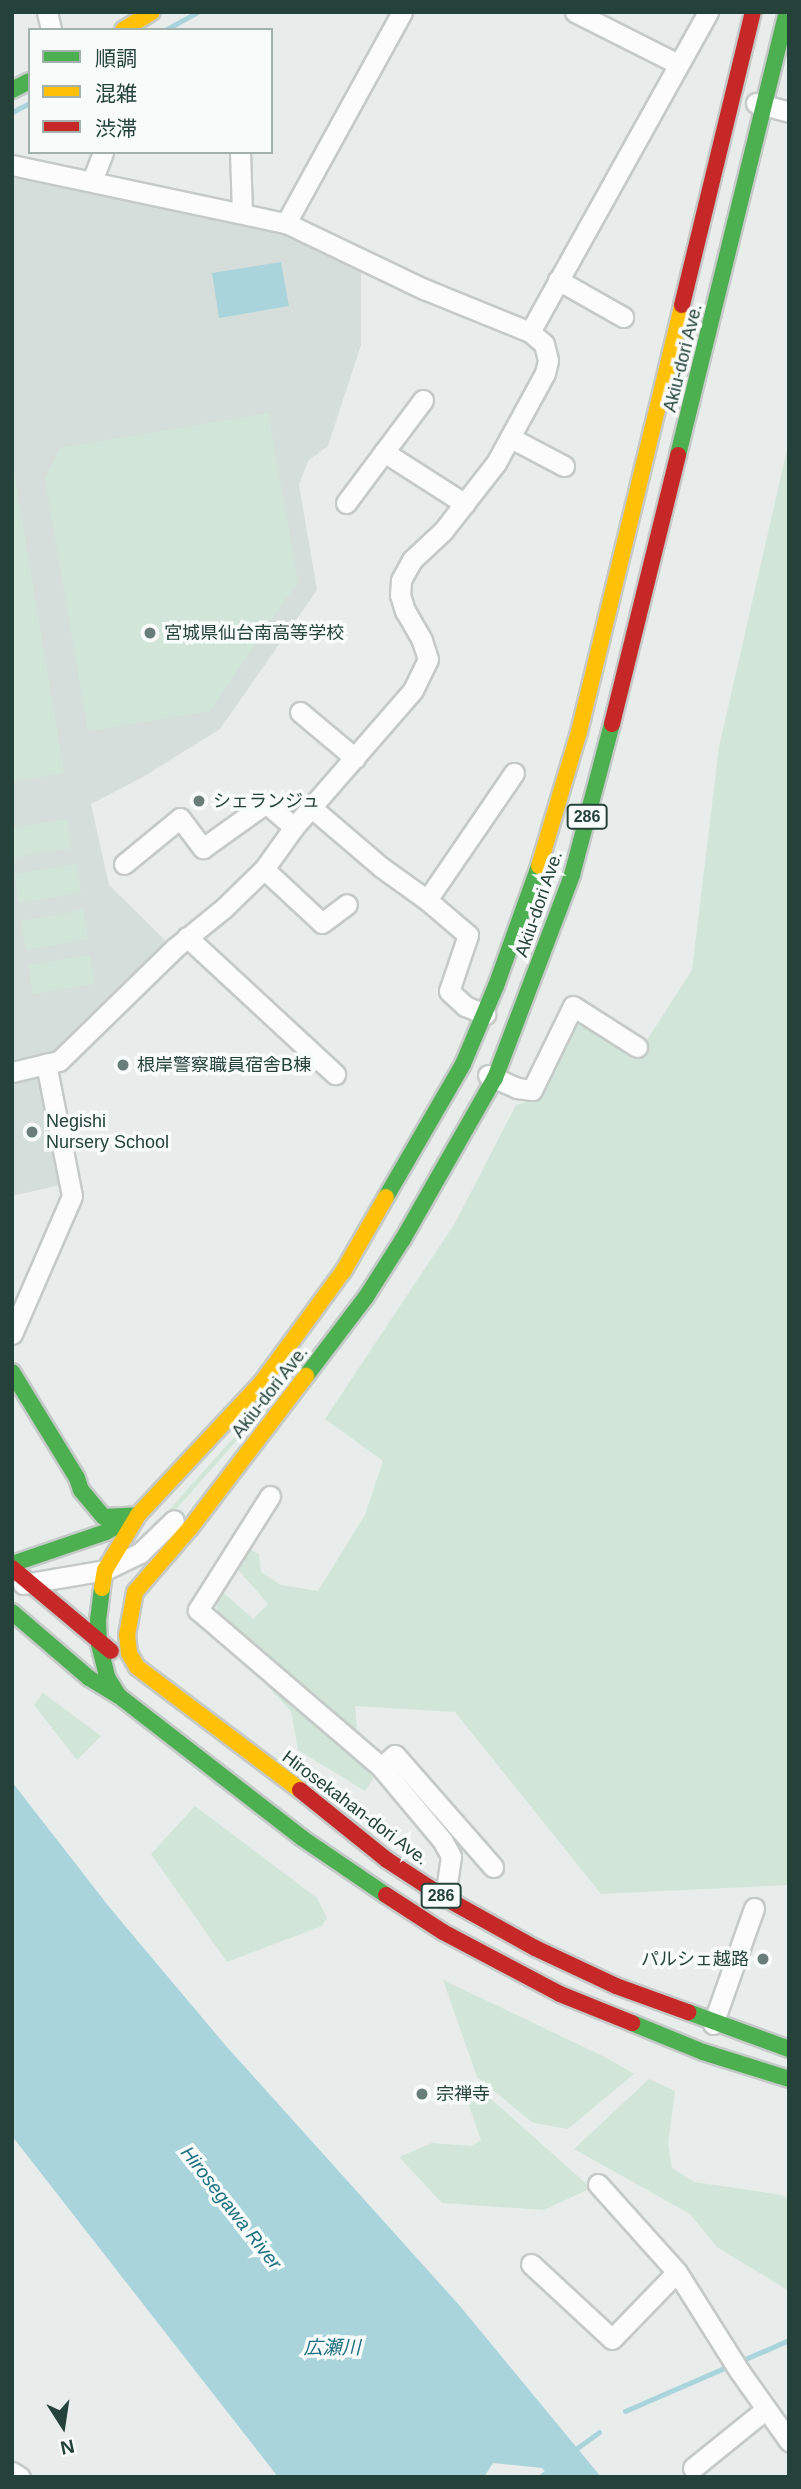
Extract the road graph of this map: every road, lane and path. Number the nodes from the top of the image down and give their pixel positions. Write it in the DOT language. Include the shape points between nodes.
graph roads {
  1 [pos="152,12"];
  2 [pos="402,12"];
  3 [pos="575,12"];
  4 [pos="708,12"];
  5 [pos="753,12"];
  6 [pos="787,12"];
  7 [pos="128,22"];
  8 [pos="678,64"];
  9 [pos="28,83"];
  10 [pos="12,90"];
  11 [pos="733,98"];
  12 [pos="765,105"];
  13 [pos="789,112"];
  14 [pos="102,154"];
  15 [pos="240,154"];
  16 [pos="12,165"];
  17 [pos="92,181"];
  18 [pos="242,211"];
  19 [pos="286,223"];
  20 [pos="558,280"];
  21 [pos="622,317"];
  22 [pos="530,332"];
  23 [pos="423,400"];
  24 [pos="511,438"];
  25 [pos="384,452"];
  26 [pos="564,466"];
  27 [pos="346,503"];
  28 [pos="465,504"];
  29 [pos="300,712"];
  30 [pos="355,758"];
  31 [pos="513,773"];
  32 [pos="313,808"];
  33 [pos="294,827"];
  34 [pos="124,864"];
  35 [pos="264,869"];
  36 [pos="428,900"];
  37 [pos="347,904"];
  38 [pos="187,937"];
  39 [pos="485,1014"];
  40 [pos="637,1047"];
  41 [pos="46,1064"];
  42 [pos="463,1064"];
  43 [pos="12,1072"];
  44 [pos="335,1074"];
  45 [pos="495,1079"];
  46 [pos="12,1334"];
  47 [pos="12,1372"];
  48 [pos="248,1452"];
  49 [pos="81,1490"];
  50 [pos="270,1496"];
  51 [pos="138,1515"];
  52 [pos="80,1541"];
  53 [pos="12,1566"];
  54 [pos="105,1570"];
  55 [pos="84,1576"];
  56 [pos="21,1584"];
  57 [pos="12,1612"];
  58 [pos="99,1644"];
  59 [pos="137,1667"];
  60 [pos="119,1696"];
  61 [pos="380,1767"];
  62 [pos="493,1867"];
  63 [pos="445,1898"];
  64 [pos="754,1908"];
  65 [pos="713,2024"];
  66 [pos="789,2049"];
  67 [pos="789,2079"];
  68 [pos="598,2184"];
  69 [pos="531,2264"];
  70 [pos="677,2272"];
  71 [pos="765,2409"];
  72 [pos="789,2441"];
  73 [pos="693,2468"];
  74 [pos="12,2472"];
  75 [pos="20,2477"];
  1 -- 7 [label="main road"];
  2 -- 19 [label="street"];
  3 -- 8 [label="street"];
  4 -- 8 [label="street"];
  5 -- 11 [label="main road, Akiu-dori Ave. / 286"];
  6 -- 12 [label="main road, Akiu-dori Ave. / 286"];
  8 -- 20 [label="street"];
  9 -- 10 [label="main road"];
  11 -- 12 [label="street"];
  11 -- 39 [label="main road, Akiu-dori Ave. / 286" via="579,732 539,867"];
  12 -- 13 [label="street"];
  12 -- 45 [label="main road, Akiu-dori Ave. / 286" via="572,875"];
  14 -- 17 [label="street"];
  15 -- 18 [label="street"];
  16 -- 17 [label="street"];
  17 -- 18 [label="street"];
  18 -- 19 [label="street"];
  19 -- 22 [label="street" via="424,289"];
  20 -- 21 [label="street"];
  20 -- 22 [label="street"];
  22 -- 24 [label="street" via="544,344 548,360"];
  23 -- 25 [label="street"];
  24 -- 26 [label="street"];
  24 -- 28 [label="street"];
  25 -- 27 [label="street"];
  25 -- 28 [label="street"];
  28 -- 30 [label="street" via="412,560 401,580 400,595 422,640 427,666 413,690"];
  29 -- 30 [label="street"];
  30 -- 32 [label="street"];
  31 -- 36 [label="street"];
  32 -- 33 [label="street"];
  32 -- 36 [label="street" via="381,867"];
  33 -- 34 [label="street" via="266,803 203,848 180,818"];
  33 -- 35 [label="street"];
  35 -- 37 [label="street" via="322,923"];
  35 -- 38 [label="street"];
  36 -- 39 [label="street" via="468,935 449,991 465,1006"];
  38 -- 41 [label="street" via="59,1061"];
  38 -- 44 [label="street"];
  39 -- 42 [label="main road, Akiu-dori Ave. / 286"];
  40 -- 45 [label="street" via="573,1006 532,1090"];
  41 -- 43 [label="street"];
  41 -- 46 [label="street" via="72,1196"];
  42 -- 45 [label="street"];
  42 -- 51 [label="main road, 286" via="377,1218 299,1334 219,1432"];
  45 -- 48 [label="main road, Akiu-dori Ave. / 286" via="366,1297"];
  47 -- 49 [label="main road"];
  48 -- 54 [label="street" via="225,1463 140,1553"];
  48 -- 59 [label="main road, Akiu-dori Ave. / 286" via="135,1592 127,1634 129,1653"];
  49 -- 51 [label="main road" via="104,1517"];
  49 -- 52 [label="street"];
  50 -- 61 [label="street" via="198,1610"];
  51 -- 52 [label="main road"];
  51 -- 54 [label="main road, 286"];
  52 -- 53 [label="main road"];
  52 -- 55 [label="street"];
  53 -- 56 [label="main road, Hirosekahan-dori Ave."];
  54 -- 55 [label="street"];
  54 -- 58 [label="main road, 286"];
  55 -- 56 [label="street"];
  55 -- 58 [label="street" via="86,1608"];
  56 -- 58 [label="main road, Hirosekahan-dori Ave."];
  57 -- 60 [label="main road" via="89,1678"];
  58 -- 59 [label="main road, Hirosekahan-dori Ave."];
  58 -- 60 [label="main road, 286" via="107,1677"];
  59 -- 63 [label="main road, Hirosekahan-dori Ave. / 286" via="387,1860"];
  60 -- 67 [label="main road, 286" via="302,1838 443,1932 584,2004 703,2052"];
  61 -- 62 [label="street" via="395,1755"];
  61 -- 63 [label="street" via="451,1856"];
  63 -- 65 [label="main road, Hirosekahan-dori Ave. / 286" via="593,1975"];
  64 -- 65 [label="street"];
  65 -- 66 [label="main road, Hirosekahan-dori Ave. / 286"];
  68 -- 70 [label="street"];
  69 -- 70 [label="street" via="612,2339"];
  70 -- 71 [label="street"];
  71 -- 72 [label="street"];
  71 -- 73 [label="street"];
  74 -- 75 [label="street"];
}
